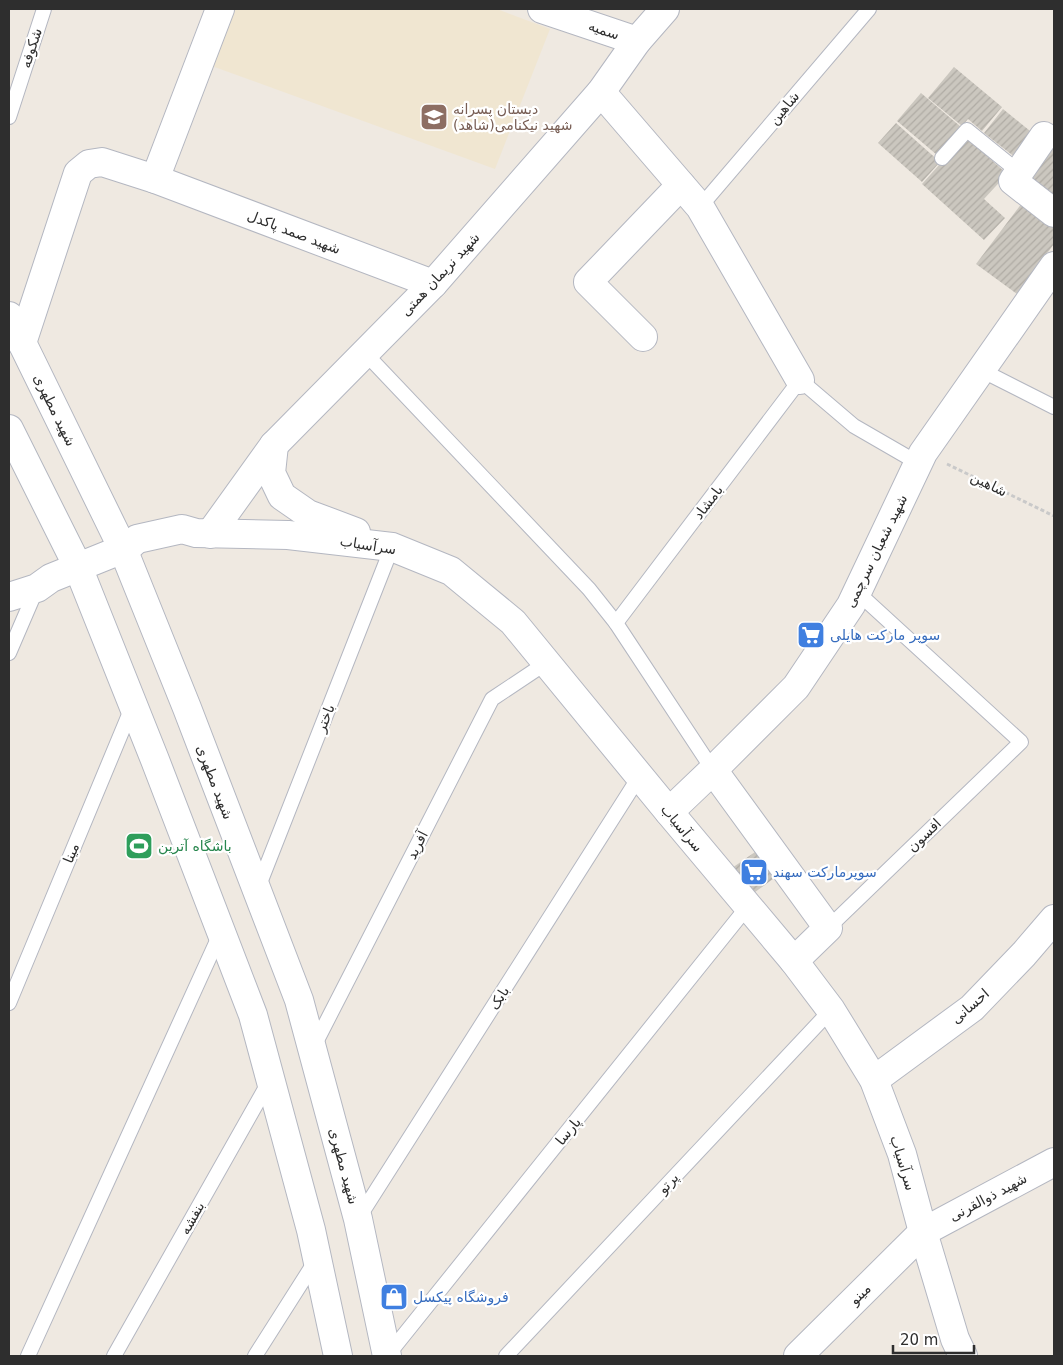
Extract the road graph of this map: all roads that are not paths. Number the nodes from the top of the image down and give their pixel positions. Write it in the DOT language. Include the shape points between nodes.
graph roads {
  1 [pos="44,9"];
  2 [pos="220,9"];
  3 [pos="542,9"];
  4 [pos="665,9"];
  5 [pos="869,9"];
  6 [pos="637,41"];
  7 [pos="601,92"];
  8 [pos="9,117"];
  9 [pos="1044,136"];
  10 [pos="942,158"];
  11 [pos="1019,172"];
  12 [pos="156,179"];
  13 [pos="681,185"];
  14 [pos="700,207"];
  15 [pos="1054,213"];
  16 [pos="1054,266"];
  17 [pos="433,284"];
  18 [pos="9,316"];
  19 [pos="643,337"];
  20 [pos="22,343"];
  21 [pos="365,353"];
  22 [pos="981,370"];
  23 [pos="800,380"];
  24 [pos="1054,406"];
  25 [pos="9,429"];
  26 [pos="274,445"];
  27 [pos="920,458"];
  28 [pos="203,533"];
  29 [pos="392,546"];
  30 [pos="125,548"];
  31 [pos="78,567"];
  32 [pos="44,583"];
  33 [pos="9,586"];
  34 [pos="857,592"];
  35 [pos="9,597"];
  36 [pos="616,623"];
  37 [pos="9,653"];
  38 [pos="546,662"];
  39 [pos="133,704"];
  40 [pos="713,770"];
  41 [pos="640,777"];
  42 [pos="669,812"];
  43 [pos="257,890"];
  44 [pos="748,906"];
  45 [pos="1054,920"];
  46 [pos="828,928"];
  47 [pos="221,931"];
  48 [pos="794,961"];
  49 [pos="9,1002"];
  50 [pos="830,1010"];
  51 [pos="312,1050"];
  52 [pos="270,1080"];
  53 [pos="874,1080"];
  54 [pos="1054,1162"];
  55 [pos="358,1219"];
  56 [pos="923,1232"];
  57 [pos="317,1259"];
  58 [pos="28,1356"];
  59 [pos="114,1356"];
  60 [pos="255,1356"];
  61 [pos="338,1356"];
  62 [pos="387,1356"];
  63 [pos="506,1356"];
  64 [pos="798,1356"];
  65 [pos="963,1356"];
  1 -- 8 [label="lane, شکوفه"];
  2 -- 12 [label="main road"];
  3 -- 6 [label="main road, سمیه"];
  4 -- 6 [label="main road, شهید نریمان همتی"];
  5 -- 14 [label="lane, شاهین"];
  6 -- 7 [label="main road, شهید نریمان همتی"];
  7 -- 13 [label="main road"];
  7 -- 17 [label="main road, شهید نریمان همتی"];
  9 -- 11 [label="main road"];
  10 -- 11 [label="lane" via="967,130"];
  11 -- 15 [label="main road" via="1013,181"];
  12 -- 17 [label="main road, شهید صمد پاکدل"];
  12 -- 20 [label="main road, شهید صمد پاکدل" via="102,162 89,164 78,173"];
  13 -- 14 [label="main road"];
  13 -- 19 [label="main road" via="588,282"];
  14 -- 23 [label="main road"];
  16 -- 22 [label="main road, شهید شعبان سرچمی"];
  17 -- 21 [label="main road, شهید نریمان همتی"];
  18 -- 20 [label="main road, شهید مطهری"];
  20 -- 30 [label="main road, شهید مطهری"];
  21 -- 26 [label="main road, شهید نریمان همتی"];
  21 -- 36 [label="lane" via="589,589"];
  22 -- 24 [label="lane"];
  22 -- 27 [label="main road, شهید شعبان سرچمی"];
  23 -- 27 [label="lane" via="854,426"];
  23 -- 36 [label="lane, بامشاد"];
  25 -- 31 [label="main road"];
  26 -- 28 [label="main road, شهید نریمان همتی"];
  26 -- 29 [label="main road" via="271,473 282,496 308,514"];
  27 -- 34 [label="main road, شهید شعبان سرچمی"];
  28 -- 29 [label="main road, سرآسیاب" via="288,535"];
  28 -- 30 [label="main road, سرآسیاب" via="182,529 137,539"];
  29 -- 38 [label="main road, سرآسیاب" via="450,571 513,622"];
  29 -- 43 [label="lane, باختر"];
  30 -- 31 [label="main road, سرآسیاب"];
  30 -- 43 [label="main road, شهید مطهری"];
  31 -- 32 [label="main road, سرآسیاب"];
  31 -- 39 [label="main road"];
  32 -- 33 [label="main road" via="34,578"];
  32 -- 35 [label="main road"];
  32 -- 37 [label="lane"];
  34 -- 40 [label="main road, شهید شعبان سرچمی" via="796,687"];
  34 -- 46 [label="lane, افسون" via="1020,742"];
  36 -- 40 [label="lane"];
  38 -- 41 [label="main road, سرآسیاب"];
  38 -- 51 [label="lane, آفرید" via="492,699"];
  39 -- 47 [label="main road"];
  39 -- 49 [label="lane, مینا"];
  40 -- 42 [label="main road, شهید شعبان سرچمی"];
  40 -- 46 [label="main road"];
  41 -- 42 [label="main road, سرآسیاب"];
  41 -- 55 [label="lane, بابک"];
  42 -- 44 [label="main road, سرآسیاب"];
  43 -- 51 [label="main road, شهید مطهری" via="299,1000"];
  44 -- 48 [label="main road, سرآسیاب"];
  44 -- 62 [label="lane, پارسا"];
  45 -- 53 [label="main road, احسانی" via="972,1008"];
  46 -- 48 [label="main road, افسون"];
  47 -- 52 [label="main road" via="253,1015"];
  47 -- 58 [label="lane"];
  48 -- 50 [label="main road, سرآسیاب"];
  50 -- 53 [label="main road, سرآسیاب"];
  50 -- 63 [label="lane, پرتو"];
  51 -- 55 [label="main road, شهید مطهری"];
  52 -- 57 [label="main road"];
  52 -- 59 [label="lane, بنفشه"];
  53 -- 56 [label="main road, سرآسیاب" via="902,1154"];
  54 -- 56 [label="main road, شهید ذوالقرنی"];
  55 -- 62 [label="main road, شهید مطهری"];
  56 -- 64 [label="main road, مینو"];
  56 -- 65 [label="main road, سرآسیاب"];
  57 -- 60 [label="lane"];
  57 -- 61 [label="main road"];
}
